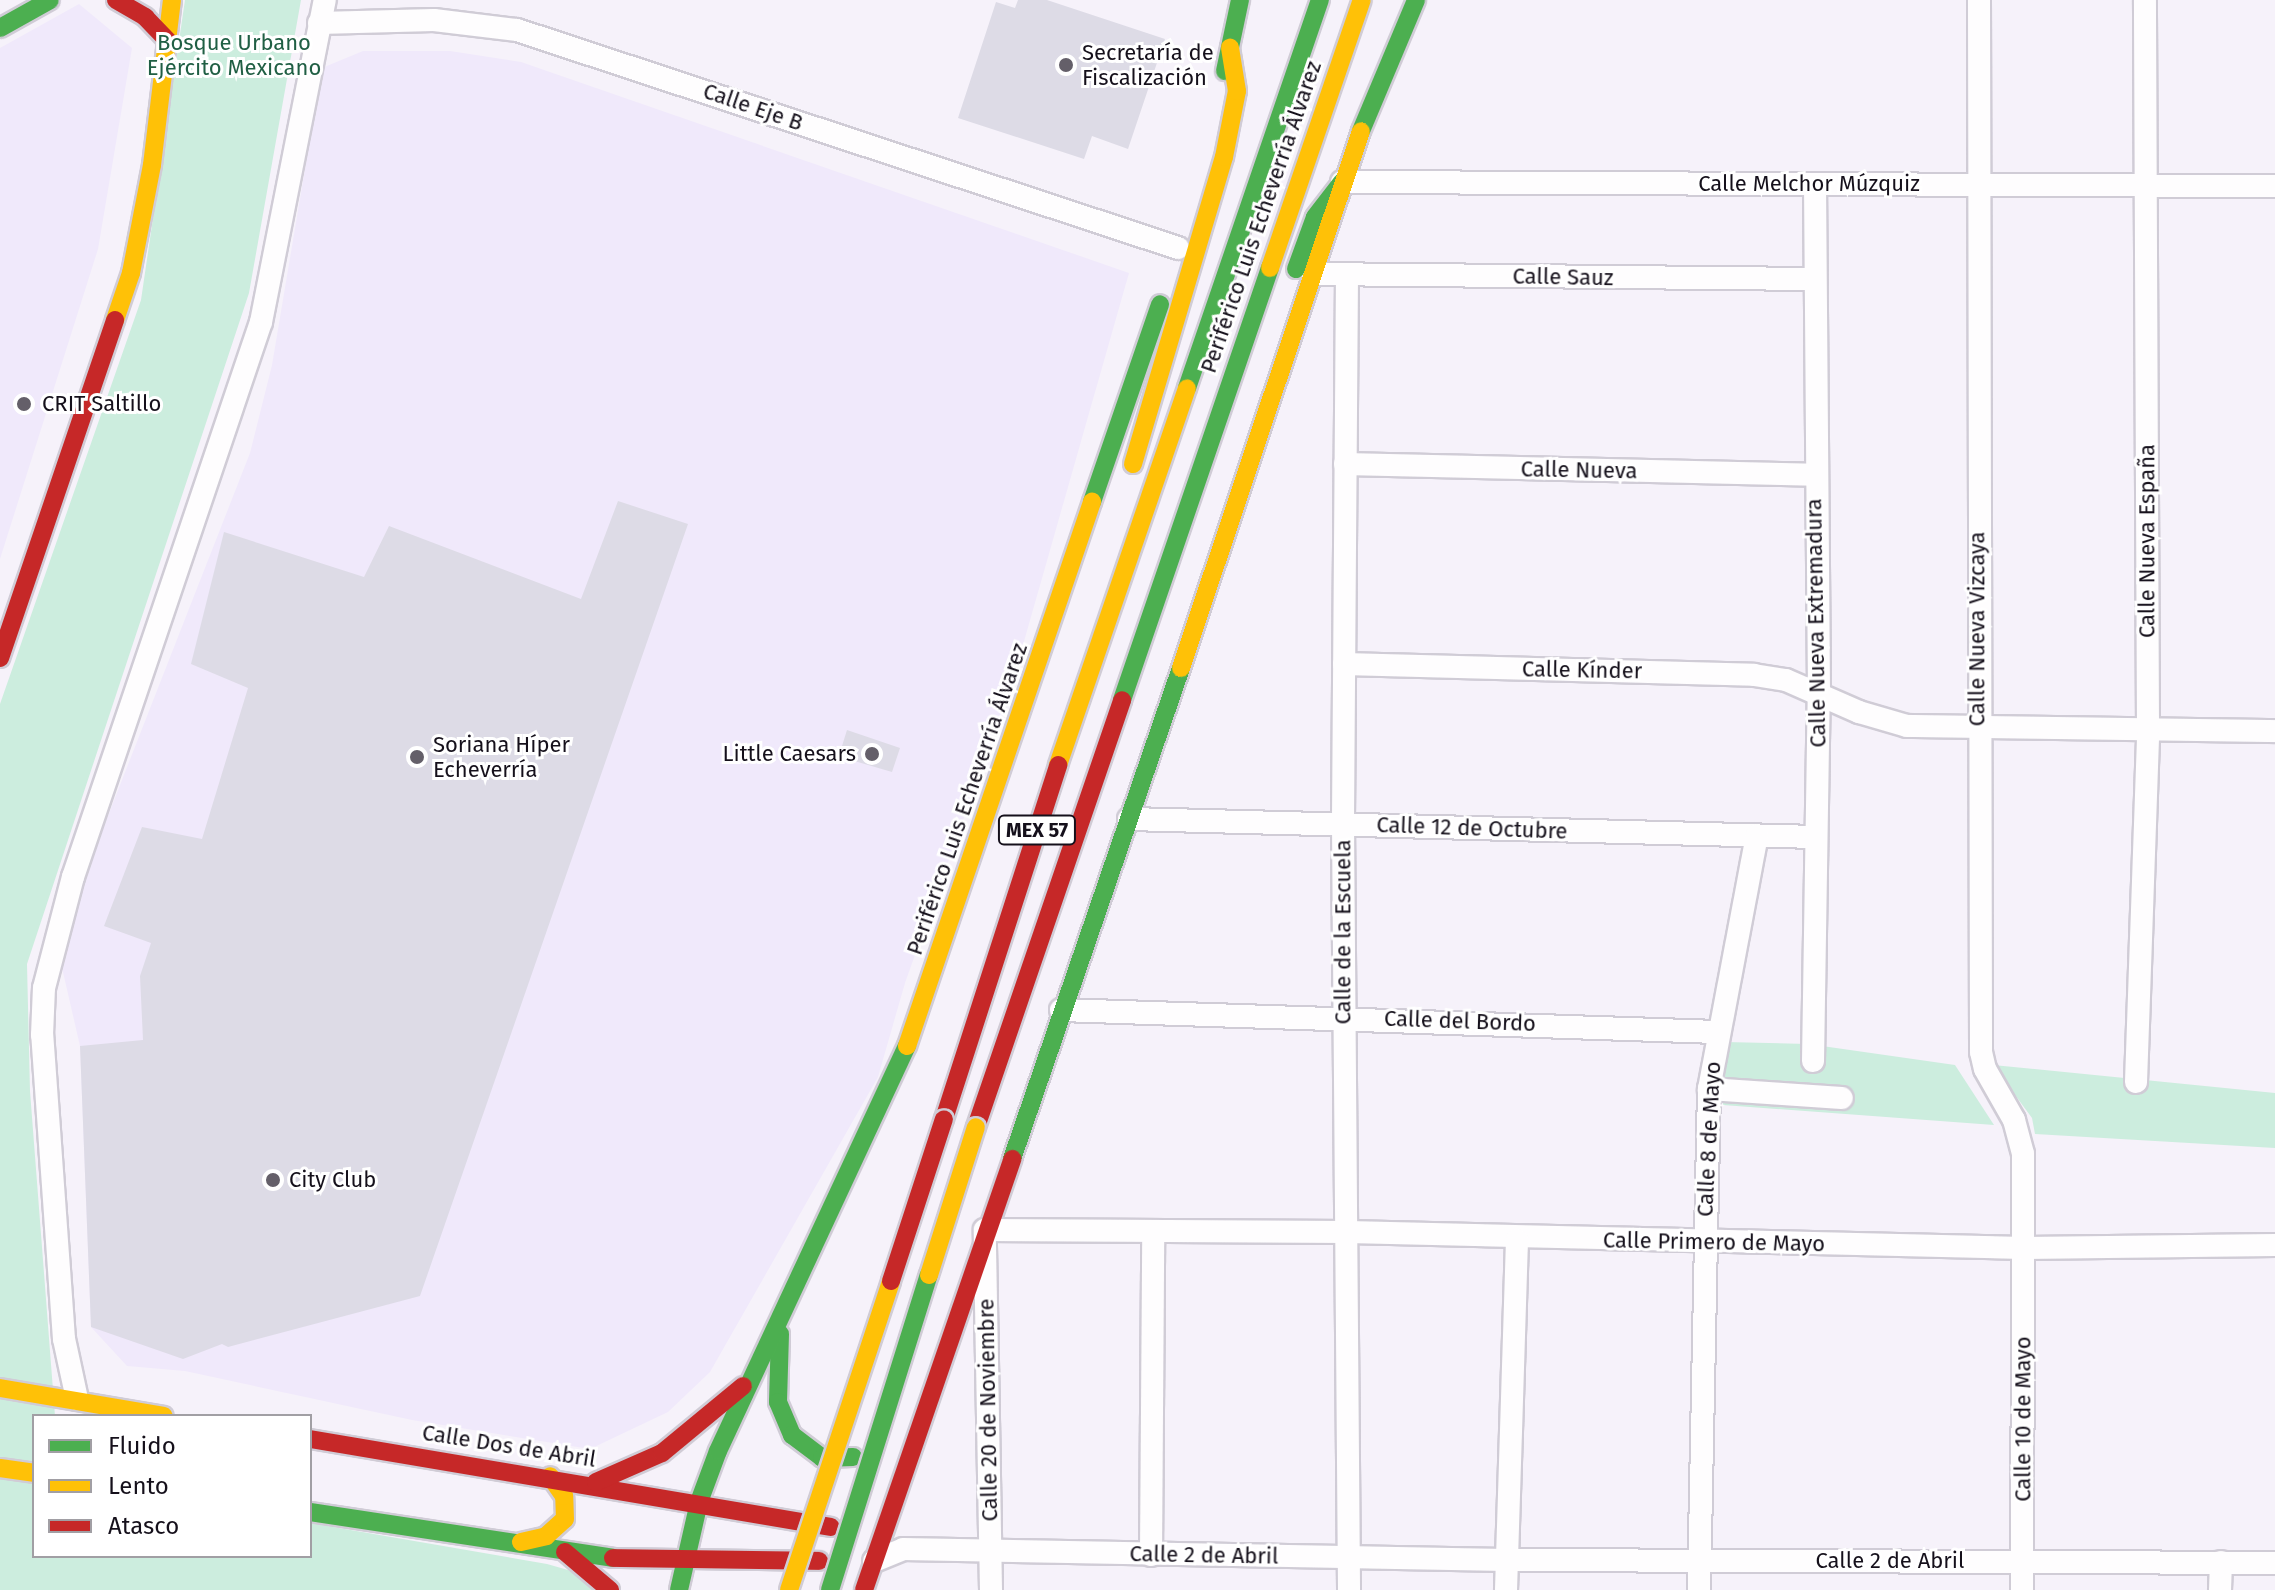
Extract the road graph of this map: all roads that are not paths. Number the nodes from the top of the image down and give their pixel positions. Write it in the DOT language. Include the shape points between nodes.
graph roads {
  1 [pos="50,0"];
  2 [pos="116,0"];
  3 [pos="172,0"];
  4 [pos="325,0"];
  5 [pos="1240,0"];
  6 [pos="1320,0"];
  7 [pos="1362,0"];
  8 [pos="1416,0"];
  9 [pos="1979,0"];
  10 [pos="2145,0"];
  11 [pos="319,23"];
  12 [pos="0,28"];
  13 [pos="169,42"];
  14 [pos="1230,48"];
  15 [pos="1342,182"];
  16 [pos="1815,184"];
  17 [pos="1978,185"];
  18 [pos="2275,186"];
  19 [pos="2144,187"];
  20 [pos="1178,248"];
  21 [pos="1313,274"];
  22 [pos="1347,274"];
  23 [pos="1814,279"];
  24 [pos="1345,464"];
  25 [pos="1814,475"];
  26 [pos="1127,481"];
  27 [pos="1103,566"];
  28 [pos="1188,582"];
  29 [pos="1113,606"];
  30 [pos="0,658"];
  31 [pos="1344,664"];
  32 [pos="1819,692"];
  33 [pos="1141,706"];
  34 [pos="1114,726"];
  35 [pos="1977,729"];
  36 [pos="2148,730"];
  37 [pos="2275,731"];
  38 [pos="1129,819"];
  39 [pos="1343,824"];
  40 [pos="1757,836"];
  41 [pos="1815,837"];
  42 [pos="1061,1010"];
  43 [pos="1344,1016"];
  44 [pos="1716,1032"];
  45 [pos="1813,1061"];
  46 [pos="2136,1082"];
  47 [pos="1709,1089"];
  48 [pos="1842,1098"];
  49 [pos="985,1230"];
  50 [pos="1153,1231"];
  51 [pos="1348,1232"];
  52 [pos="1517,1240"];
  53 [pos="1705,1242"];
  54 [pos="2275,1245"];
  55 [pos="2024,1248"];
  56 [pos="781,1318"];
  57 [pos="749,1381"];
  58 [pos="0,1388"];
  59 [pos="930,1388"];
  60 [pos="84,1408"];
  61 [pos="144,1414"];
  62 [pos="312,1439"];
  63 [pos="0,1468"];
  64 [pos="32,1473"];
  65 [pos="550,1476"];
  66 [pos="593,1483"];
  67 [pos="699,1502"];
  68 [pos="312,1512"];
  69 [pos="881,1536"];
  70 [pos="521,1542"];
  71 [pos="903,1549"];
  72 [pos="563,1550"];
  73 [pos="990,1553"];
  74 [pos="1151,1555"];
  75 [pos="1349,1557"];
  76 [pos="1506,1560"];
  77 [pos="1699,1560"];
  78 [pos="874,1561"];
  79 [pos="686,1562"];
  80 [pos="2022,1562"];
  81 [pos="2221,1562"];
  82 [pos="2275,1563"];
  83 [pos="610,1590"];
  84 [pos="679,1590"];
  85 [pos="789,1590"];
  86 [pos="830,1590"];
  87 [pos="864,1590"];
  88 [pos="991,1590"];
  89 [pos="1349,1590"];
  90 [pos="1506,1590"];
  91 [pos="1699,1590"];
  92 [pos="2022,1590"];
  93 [pos="2220,1590"];
  1 -- 12 [label="main road"];
  2 -- 13 [label="main road" via="145,17"];
  3 -- 13 [label="main road"];
  4 -- 11 [label="street"];
  5 -- 14 [label="main road, Periférico Luis Echeverría Álvarez"];
  6 -- 29 [label="main road, Periférico Luis Echeverría Álvarez / MEX 57"];
  7 -- 34 [label="main road, Periférico Luis Echeverría Álvarez / MEX 57"];
  8 -- 15 [label="main road"];
  9 -- 17 [label="street, Calle Nueva Vizcaya"];
  10 -- 19 [label="street, Calle Nueva España"];
  11 -- 20 [label="street, Calle Eje B" via="434,20 517,30"];
  11 -- 60 [label="street" via="254,349 73,877 44,988 42,1035 64,1339"];
  13 -- 30 [label="main road" via="131,273"];
  14 -- 20 [label="main road, Periférico Luis Echeverría Álvarez"];
  14 -- 26 [label="main road" via="1237,91 1224,157"];
  15 -- 16 [label="street, Calle Melchor Múzquiz"];
  15 -- 21 [label="main road"];
  15 -- 28 [label="main road" via="1310,230"];
  16 -- 17 [label="street, Calle Melchor Múzquiz"];
  16 -- 23 [label="street, Calle Nueva Extremadura"];
  17 -- 19 [label="street, Calle Melchor Múzquiz"];
  17 -- 35 [label="street, Calle Nueva Vizcaya"];
  18 -- 19 [label="street, Calle Melchor Múzquiz"];
  19 -- 36 [label="street, Calle Nueva España"];
  20 -- 56 [label="main road, Periférico Luis Echeverría Álvarez" via="904,1054"];
  21 -- 22 [label="street, Calle Sauz"];
  21 -- 38 [label="main road"];
  22 -- 23 [label="street, Calle Sauz"];
  22 -- 24 [label="street, Calle de la Escuela"];
  23 -- 25 [label="street, Calle Nueva Extremadura"];
  24 -- 25 [label="street, Calle Nueva"];
  24 -- 31 [label="street, Calle de la Escuela"];
  25 -- 32 [label="street, Calle Nueva Extremadura"];
  27 -- 29 [label="main road"];
  29 -- 85 [label="main road, Periférico Luis Echeverría Álvarez / MEX 57, bridge"];
  31 -- 32 [label="street, Calle Kínder" via="1754,675"];
  31 -- 39 [label="street, Calle de la Escuela"];
  32 -- 35 [label="street, Calle Kínder" via="1884,721"];
  32 -- 41 [label="street, Calle Nueva Extremadura"];
  33 -- 34 [label="main road"];
  34 -- 86 [label="main road, Periférico Luis Echeverría Álvarez / MEX 57, bridge" via="976,1127"];
  35 -- 36 [label="street, Calle Kínder"];
  35 -- 55 [label="street, Calle Nueva Vizcaya" via="1981,1052 2020,1136"];
  36 -- 37 [label="street, Calle Kínder"];
  36 -- 46 [label="street, Calle Nueva España"];
  38 -- 39 [label="street, Calle 12 de Octubre"];
  38 -- 42 [label="main road"];
  39 -- 40 [label="street, Calle 12 de Octubre"];
  39 -- 43 [label="street, Calle de la Escuela"];
  40 -- 41 [label="street, Calle 12 de Octubre"];
  40 -- 44 [label="street, Calle 8 de Mayo" via="1732,984"];
  41 -- 45 [label="street, Calle Nueva Extremadura"];
  42 -- 43 [label="street, Calle del Bordo"];
  42 -- 49 [label="main road"];
  43 -- 44 [label="street, Calle del Bordo"];
  43 -- 51 [label="street, Calle de la Escuela"];
  44 -- 47 [label="street, Calle 8 de Mayo"];
  47 -- 48 [label="street"];
  47 -- 53 [label="street, Calle 8 de Mayo"];
  49 -- 50 [label="street, Calle Primero de Mayo"];
  49 -- 59 [label="main road"];
  49 -- 73 [label="street, Calle 20 de Noviembre"];
  50 -- 51 [label="street, Calle Primero de Mayo"];
  50 -- 74 [label="street"];
  51 -- 52 [label="street, Calle Primero de Mayo"];
  51 -- 75 [label="street, Calle de la Escuela"];
  52 -- 53 [label="street, Calle Primero de Mayo"];
  52 -- 76 [label="street"];
  53 -- 55 [label="street, Calle Primero de Mayo"];
  53 -- 77 [label="street, Calle 8 de Mayo"];
  54 -- 55 [label="street, Calle Primero de Mayo"];
  55 -- 80 [label="street, Calle 10 de Mayo"];
  56 -- 57 [label="main road, Periférico Luis Echeverría Álvarez"];
  56 -- 59 [label="main road" via="778,1402 792,1435 822,1458 847,1459 875,1449 898,1433"];
  57 -- 66 [label="main road" via="662,1453"];
  57 -- 67 [label="main road, Periférico Luis Echeverría Álvarez"];
  58 -- 60 [label="main road"];
  59 -- 69 [label="main road"];
  60 -- 61 [label="main road"];
  62 -- 65 [label="main road, Calle Dos de Abril"];
  63 -- 64 [label="main road"];
  65 -- 66 [label="main road, Calle Dos de Abril"];
  65 -- 70 [label="main road" via="564,1496 565,1519 546,1536"];
  66 -- 67 [label="main road, Calle Dos de Abril"];
  67 -- 69 [label="main road, Calle 2 de Abril"];
  67 -- 79 [label="main road, Periférico Luis Echeverría Álvarez"];
  68 -- 70 [label="main road"];
  69 -- 71 [label="street, Calle 2 de Abril"];
  69 -- 78 [label="main road"];
  70 -- 72 [label="main road"];
  71 -- 73 [label="street, Calle 2 de Abril"];
  71 -- 78 [label="street, Calle 2 de Abril"];
  72 -- 79 [label="main road" via="637,1562"];
  72 -- 83 [label="main road"];
  73 -- 74 [label="street, Calle 2 de Abril"];
  73 -- 88 [label="street, Calle 20 de Noviembre"];
  74 -- 75 [label="street, Calle 2 de Abril"];
  75 -- 76 [label="street, Calle 2 de Abril"];
  75 -- 89 [label="street, Calle de la Escuela"];
  76 -- 77 [label="street, Calle 2 de Abril"];
  76 -- 90 [label="street"];
  77 -- 80 [label="street, Calle 2 de Abril"];
  77 -- 91 [label="street, Calle 8 de Mayo"];
  78 -- 79 [label="main road, Calle 2 de Abril"];
  78 -- 87 [label="main road"];
  79 -- 84 [label="main road, Periférico Luis Echeverría Álvarez"];
  80 -- 81 [label="street, Calle 2 de Abril"];
  80 -- 92 [label="street, Calle 10 de Mayo"];
  81 -- 82 [label="street, Calle 2 de Abril"];
  81 -- 93 [label="street"];
}
